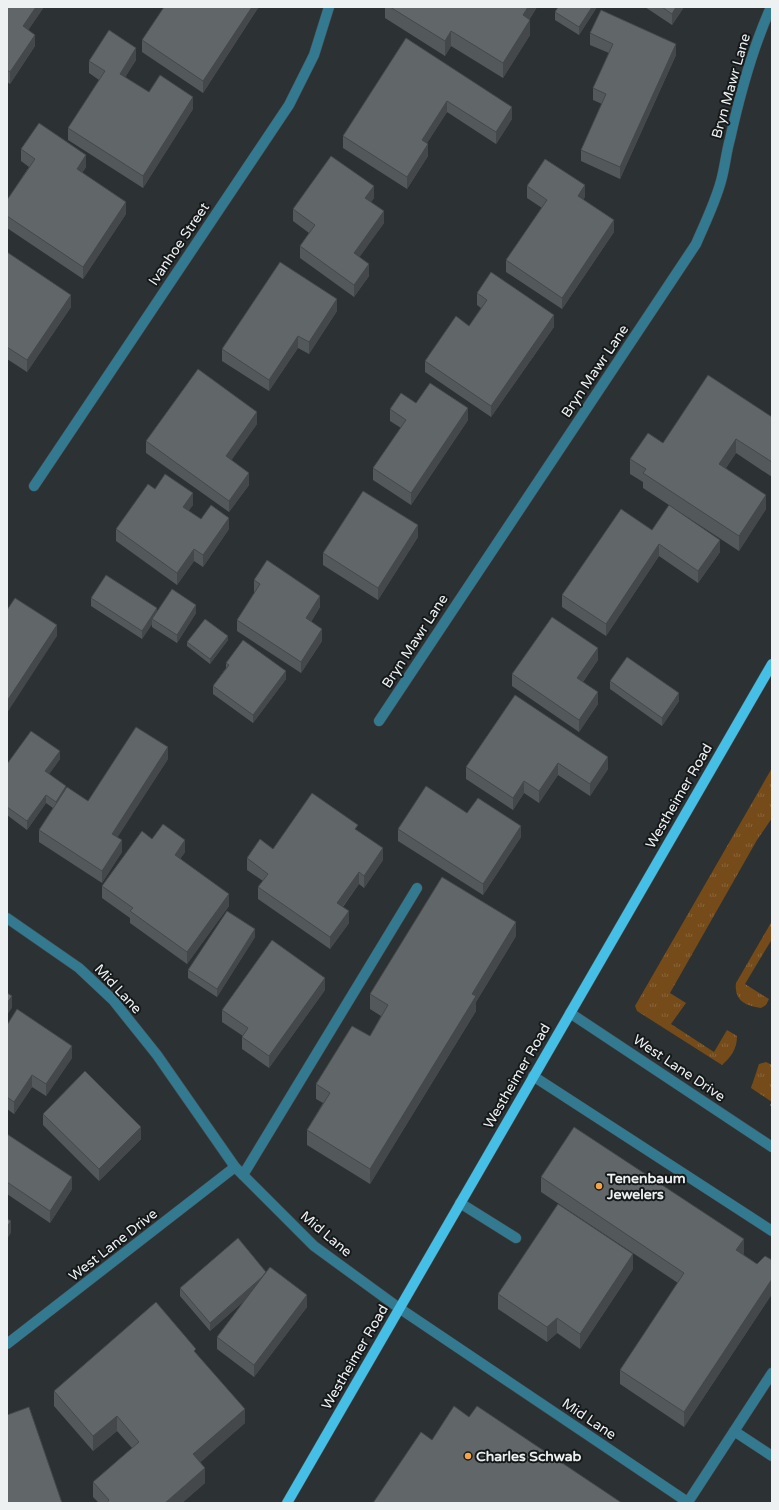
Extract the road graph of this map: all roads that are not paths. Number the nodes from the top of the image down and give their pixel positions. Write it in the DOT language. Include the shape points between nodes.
graph roads {
  1 [pos="328,7"];
  2 [pos="770,7"];
  3 [pos="34,486"];
  4 [pos="772,664"];
  5 [pos="379,721"];
  6 [pos="417,888"];
  7 [pos="7,918"];
  8 [pos="570,1013"];
  9 [pos="533,1076"];
  10 [pos="772,1147"];
  11 [pos="235,1167"];
  12 [pos="243,1175"];
  13 [pos="460,1203"];
  14 [pos="772,1231"];
  15 [pos="516,1238"];
  16 [pos="399,1308"];
  17 [pos="7,1344"];
  18 [pos="772,1373"];
  19 [pos="734,1431"];
  20 [pos="772,1456"];
  21 [pos="287,1503"];
  22 [pos="688,1503"];
  1 -- 3 [label="street, Ivanhoe Street" via="314,55 289,105"];
  2 -- 5 [label="street, Bryn Mawr Lane" via="747,72 721,181 696,244"];
  4 -- 8 [label="main road, Westheimer Road"];
  6 -- 12 [label="street"];
  7 -- 11 [label="street, Mid Lane" via="79,968 113,1000 157,1056"];
  8 -- 9 [label="main road, Westheimer Road"];
  8 -- 10 [label="street, West Lane Drive"];
  9 -- 13 [label="main road, Westheimer Road"];
  9 -- 14 [label="street"];
  11 -- 12 [label="street, Mid Lane"];
  11 -- 17 [label="street, West Lane Drive"];
  12 -- 16 [label="street, Mid Lane" via="314,1246"];
  13 -- 15 [label="street"];
  13 -- 16 [label="main road, Westheimer Road"];
  16 -- 21 [label="main road, Westheimer Road"];
  16 -- 22 [label="street, Mid Lane"];
  18 -- 19 [label="street"];
  19 -- 20 [label="street"];
  19 -- 22 [label="street"];
}
